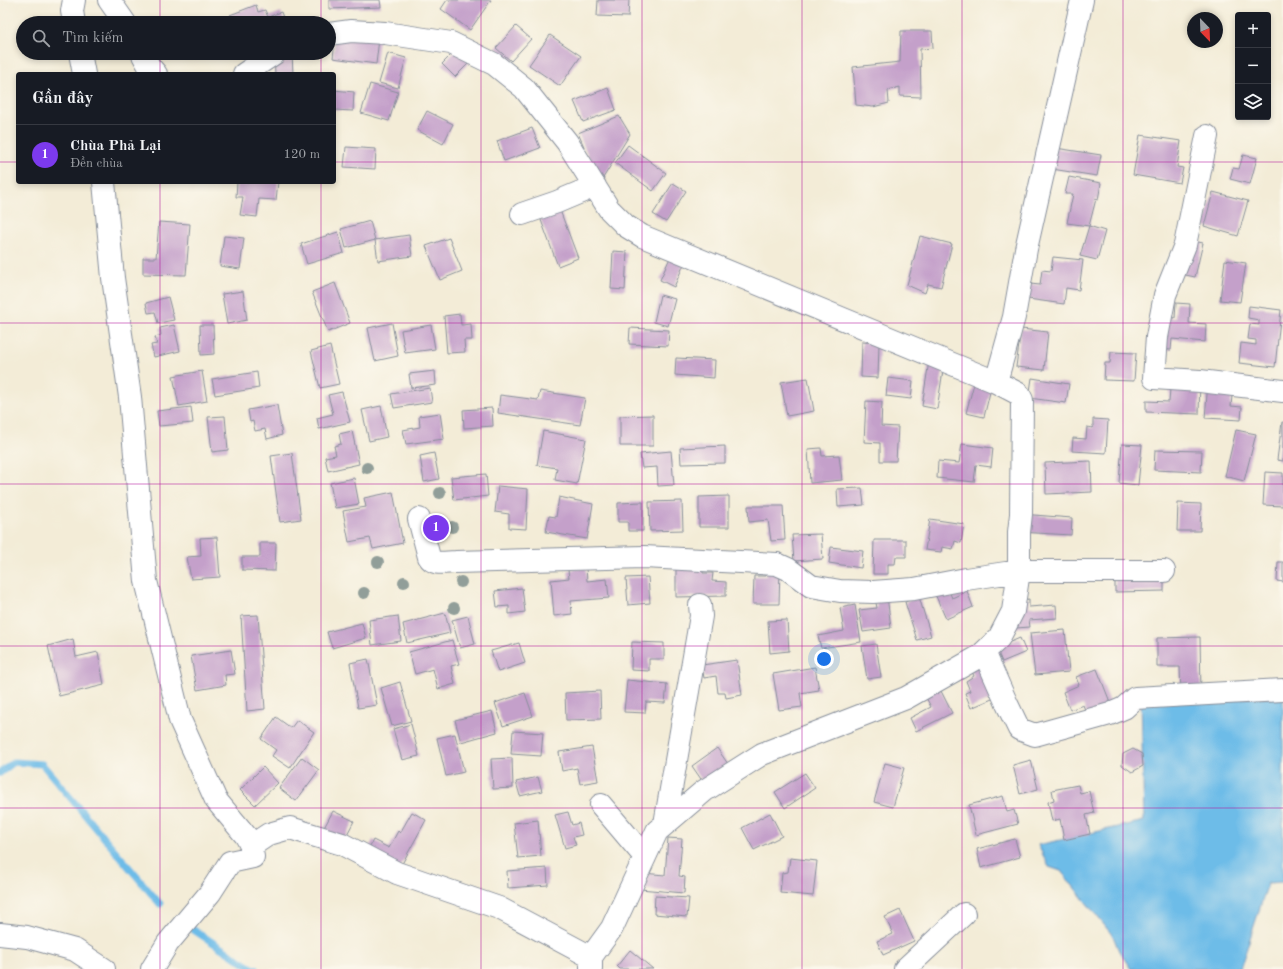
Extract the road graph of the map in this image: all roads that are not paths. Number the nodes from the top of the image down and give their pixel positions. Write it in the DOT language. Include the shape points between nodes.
graph roads {
  1 [pos="74,0"];
  2 [pos="109,0"];
  3 [pos="1082,0"];
  4 [pos="73,16"];
  5 [pos="120,16"];
  6 [pos="336,33"];
  7 [pos="81,60"];
  8 [pos="146,60"];
  9 [pos="265,60"];
  10 [pos="84,72"];
  11 [pos="154,72"];
  12 [pos="247,72"];
  13 [pos="1207,136"];
  14 [pos="104,184"];
  15 [pos="595,186"];
  16 [pos="522,214"];
  17 [pos="996,382"];
  18 [pos="1283,391"];
  19 [pos="419,519"];
  20 [pos="1019,571"];
  21 [pos="1164,571"];
  22 [pos="700,605"];
  23 [pos="984,652"];
  24 [pos="1283,690"];
  25 [pos="602,805"];
  26 [pos="665,824"];
  27 [pos="251,846"];
  28 [pos="645,857"];
  29 [pos="964,914"];
  30 [pos="0,934"];
  31 [pos="591,963"];
  32 [pos="104,969"];
  33 [pos="152,969"];
  34 [pos="905,969"];
  1 -- 4 [label="street"];
  2 -- 5 [label="street"];
  3 -- 17 [label="street" via="1026,249 1014,317"];
  6 -- 15 [label="street" via="351,31 378,33 451,43 494,64 524,88 567,142"];
  7 -- 10 [label="street"];
  8 -- 11 [label="street"];
  9 -- 12 [label="street"];
  13 -- 18 [label="street" via="1185,245 1165,295 1157,337 1154,378"];
  14 -- 27 [label="street" via="113,278 130,398 146,581 180,720 216,800 246,836"];
  15 -- 16 [label="street"];
  15 -- 17 [label="street" via="609,209 626,226 642,236"];
  17 -- 20 [label="street" via="1018,394 1022,400"];
  19 -- 20 [label="street" via="429,557 436,563 644,557 777,564 811,586 840,591 873,592 914,589"];
  20 -- 21 [label="street"];
  20 -- 23 [label="street" via="1013,611 999,638"];
  22 -- 26 [label="street" via="701,616"];
  23 -- 24 [label="street" via="1019,729 1035,735 1110,714 1124,708 1135,698"];
  23 -- 26 [label="street" via="906,698 762,754 704,792"];
  25 -- 28 [label="street"];
  26 -- 28 [label="street" via="657,831"];
  27 -- 31 [label="street" via="269,834 290,828 342,844 397,873 499,908"];
  27 -- 33 [label="street" via="253,857 230,862 210,893 168,943"];
  28 -- 31 [label="street" via="612,928"];
  29 -- 34 [label="street"];
  30 -- 32 [label="street" via="27,937 75,950"];
}
